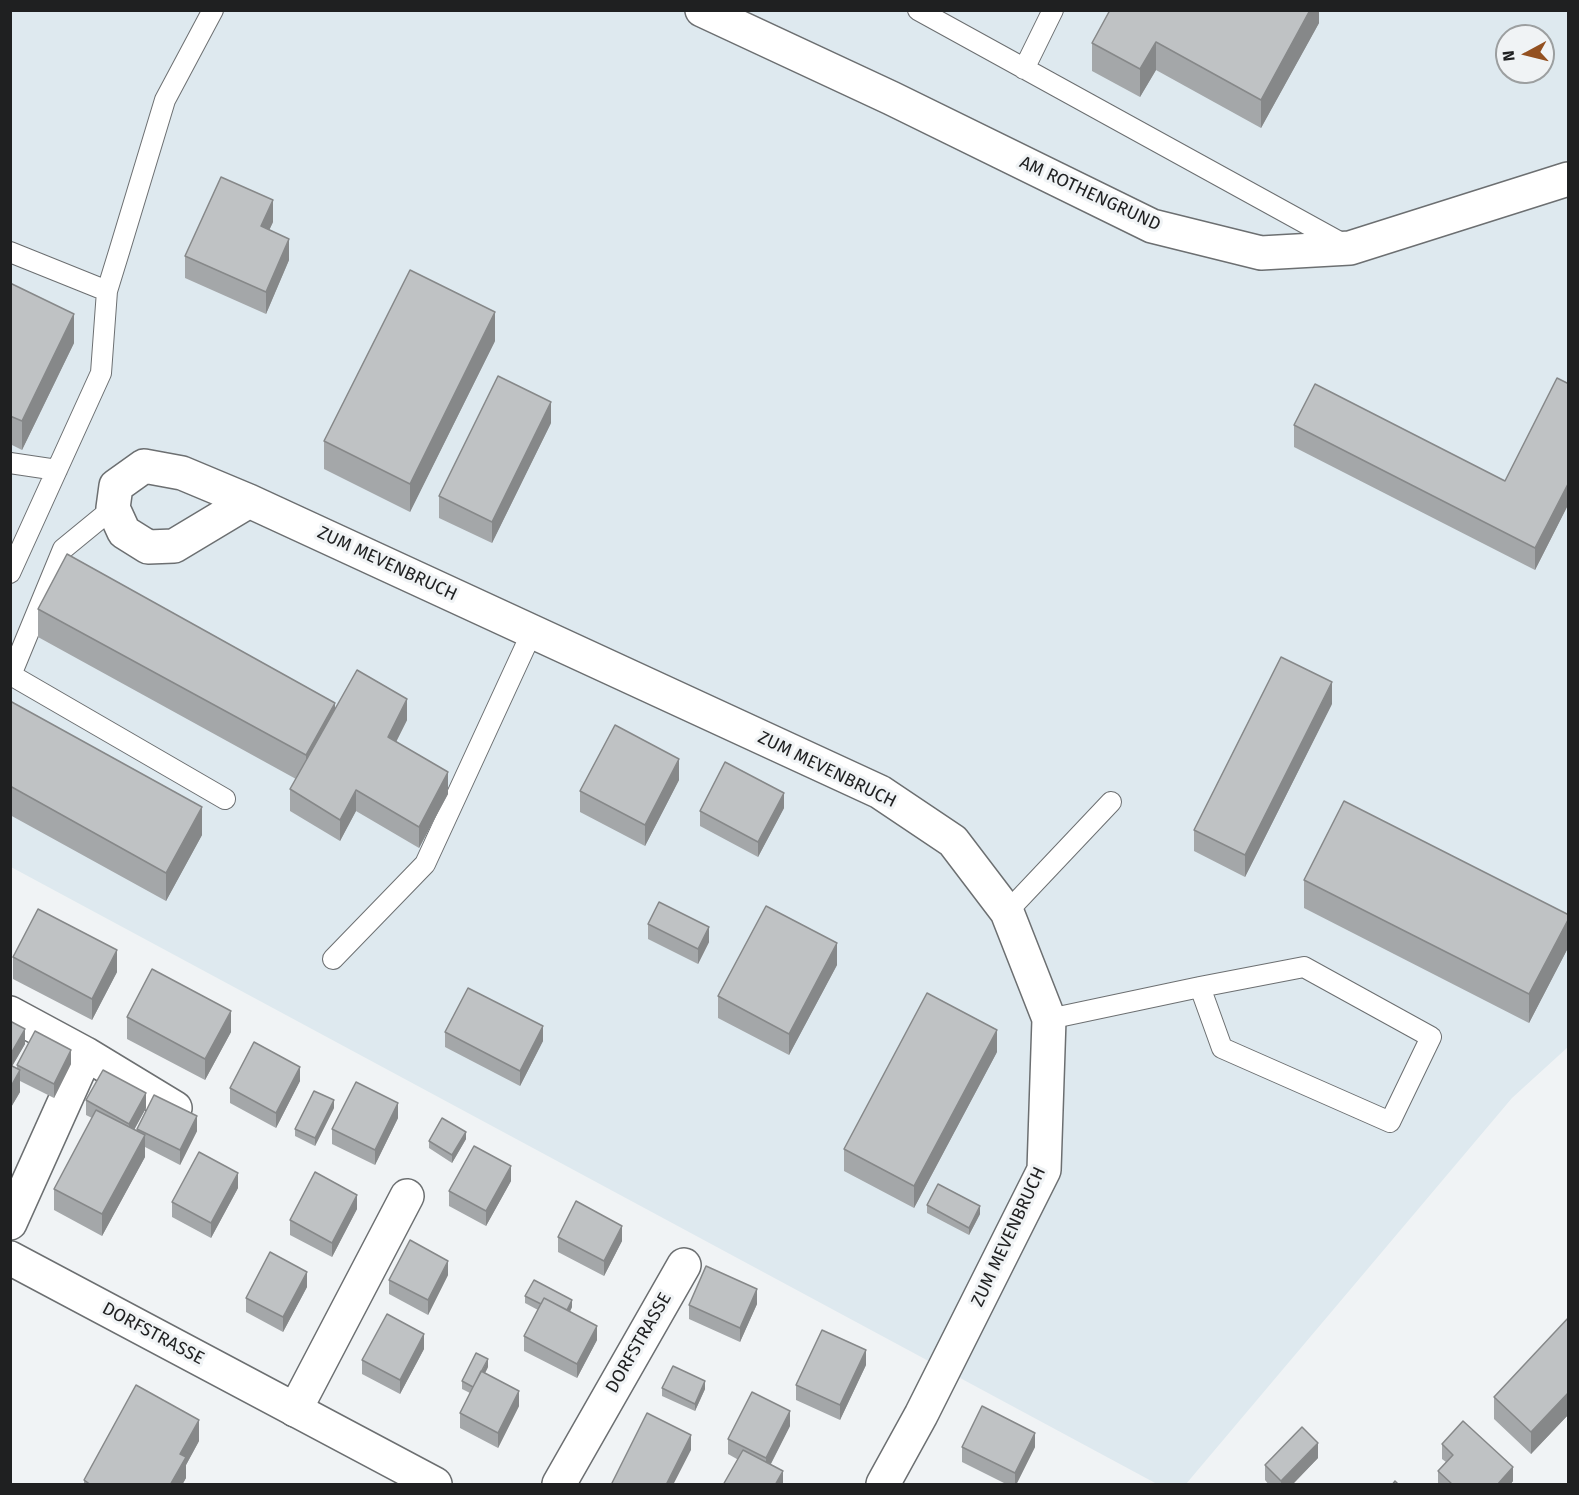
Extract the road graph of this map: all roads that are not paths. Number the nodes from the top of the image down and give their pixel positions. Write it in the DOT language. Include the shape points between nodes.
graph roads {
  1 [pos="213,10"];
  2 [pos="702,10"];
  3 [pos="918,10"];
  4 [pos="1053,10"];
  5 [pos="1024,69"];
  6 [pos="1569,179"];
  7 [pos="1350,248"];
  8 [pos="10,252"];
  9 [pos="106,291"];
  10 [pos="10,463"];
  11 [pos="57,470"];
  12 [pos="249,501"];
  13 [pos="113,508"];
  14 [pos="10,573"];
  15 [pos="532,632"];
  16 [pos="225,799"];
  17 [pos="1111,802"];
  18 [pos="1007,912"];
  19 [pos="333,959"];
  20 [pos="1200,987"];
  21 [pos="10,1013"];
  22 [pos="1049,1019"];
  23 [pos="86,1054"];
  24 [pos="175,1108"];
  25 [pos="406,1196"];
  26 [pos="10,1223"];
  27 [pos="10,1258"];
  28 [pos="684,1265"];
  29 [pos="295,1410"];
  30 [pos="435,1485"];
  31 [pos="559,1485"];
  32 [pos="883,1485"];
  1 -- 9 [label="lane" via="165,100"];
  2 -- 7 [label="street, AM ROTHENGRUND" via="1152,226 1261,254"];
  3 -- 5 [label="lane"];
  4 -- 5 [label="lane"];
  5 -- 7 [label="lane"];
  6 -- 7 [label="street, AM ROTHENGRUND"];
  8 -- 9 [label="lane"];
  9 -- 11 [label="lane" via="101,373"];
  10 -- 11 [label="lane"];
  11 -- 14 [label="lane"];
  12 -- 13 [label="street, ZUM MEVENBRUCH" via="182,473 144,466 116,486"];
  12 -- 13 [label="street" via="174,546 148,547 124,532"];
  12 -- 15 [label="street, ZUM MEVENBRUCH"];
  13 -- 16 [label="lane" via="63,549 11,675"];
  15 -- 18 [label="street, ZUM MEVENBRUCH" via="880,792 953,842"];
  15 -- 19 [label="lane" via="425,864"];
  17 -- 18 [label="lane"];
  18 -- 22 [label="street, ZUM MEVENBRUCH"];
  20 -- 20 [label="lane" via="1222,1048 1390,1122 1431,1036 1304,967"];
  20 -- 22 [label="lane"];
  21 -- 23 [label="street"];
  22 -- 32 [label="street, ZUM MEVENBRUCH" via="1044,1170"];
  23 -- 24 [label="street"];
  23 -- 26 [label="street"];
  25 -- 29 [label="street"];
  27 -- 29 [label="street, DORFSTRASSE"];
  28 -- 31 [label="street, DORFSTRASSE"];
  29 -- 30 [label="street, DORFSTRASSE"];
}
